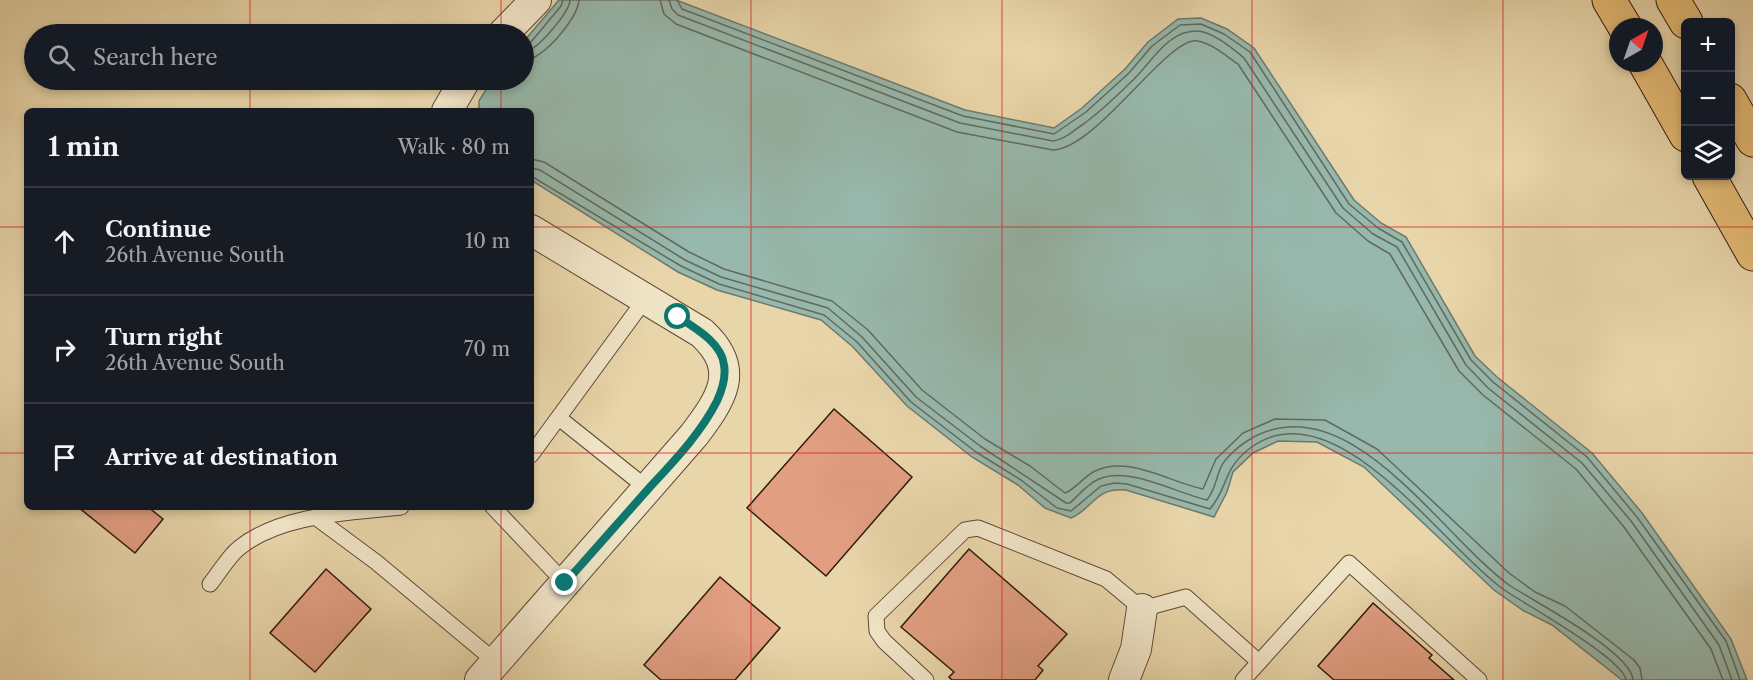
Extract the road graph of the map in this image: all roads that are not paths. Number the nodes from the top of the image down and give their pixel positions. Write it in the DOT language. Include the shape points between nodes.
graph roads {
  1 [pos="536,0"];
  2 [pos="1609,0"];
  3 [pos="1673,0"];
  4 [pos="1620,18"];
  5 [pos="1684,18"];
  6 [pos="513,24"];
  7 [pos="1650,72"];
  8 [pos="459,90"];
  9 [pos="1735,107"];
  10 [pos="449,108"];
  11 [pos="1681,126"];
  12 [pos="1753,140"];
  13 [pos="1711,180"];
  14 [pos="534,232"];
  15 [pos="1753,254"];
  16 [pos="646,298"];
  17 [pos="559,418"];
  18 [pos="534,451"];
  19 [pos="648,489"];
  20 [pos="380,510"];
  21 [pos="496,510"];
  22 [pos="318,519"];
  23 [pos="565,583"];
  24 [pos="210,584"];
  25 [pos="1142,609"];
  26 [pos="1259,662"];
  27 [pos="488,671"];
  28 [pos="926,680"];
  29 [pos="1124,680"];
  30 [pos="1243,680"];
  31 [pos="1479,680"];
  1 -- 6 [label="street"];
  2 -- 4 [label="highway"];
  3 -- 5 [label="highway"];
  7 -- 11 [label="highway"];
  8 -- 10 [label="street"];
  9 -- 12 [label="highway"];
  13 -- 15 [label="highway"];
  14 -- 16 [label="street"];
  16 -- 17 [label="lane"];
  16 -- 19 [label="street" via="702,333 722,355 724,366 718,398 709,415"];
  17 -- 18 [label="lane"];
  17 -- 19 [label="lane"];
  19 -- 23 [label="street"];
  20 -- 22 [label="lane"];
  21 -- 23 [label="lane"];
  22 -- 24 [label="lane" via="266,531 238,549"];
  22 -- 27 [label="lane" via="376,562"];
  23 -- 27 [label="street"];
  25 -- 26 [label="lane" via="1186,597"];
  25 -- 28 [label="lane" via="1106,579 978,528 965,530 876,616 877,631 884,641"];
  25 -- 29 [label="street" via="1136,649"];
  26 -- 30 [label="lane"];
  26 -- 31 [label="lane" via="1349,563"];
}
